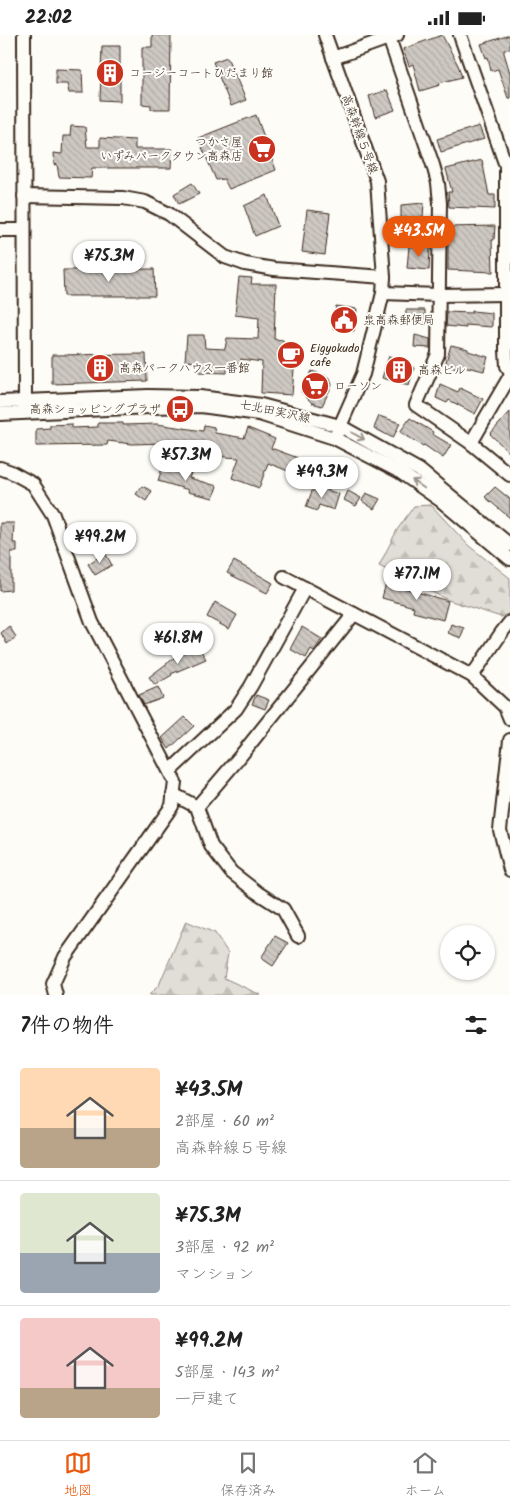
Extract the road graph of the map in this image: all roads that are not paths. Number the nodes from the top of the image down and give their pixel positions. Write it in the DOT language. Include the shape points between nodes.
graph roads {
  1 [pos="24,35"];
  2 [pos="325,35"];
  3 [pos="460,35"];
  4 [pos="391,36"];
  5 [pos="332,58"];
  6 [pos="508,166"];
  7 [pos="24,196"];
  8 [pos="0,230"];
  9 [pos="24,230"];
  10 [pos="509,241"];
  11 [pos="384,277"];
  12 [pos="383,293"];
  13 [pos="506,294"];
  14 [pos="438,295"];
  15 [pos="510,371"];
  16 [pos="510,376"];
  17 [pos="0,402"];
  18 [pos="25,407"];
  19 [pos="0,414"];
  20 [pos="340,426"];
  21 [pos="334,438"];
  22 [pos="471,443"];
  23 [pos="0,468"];
  24 [pos="510,475"];
  25 [pos="510,545"];
  26 [pos="510,559"];
  27 [pos="284,577"];
  28 [pos="305,588"];
  29 [pos="354,613"];
  30 [pos="510,622"];
  31 [pos="472,676"];
  32 [pos="510,719"];
  33 [pos="510,740"];
  34 [pos="170,771"];
  35 [pos="173,794"];
  36 [pos="197,807"];
  37 [pos="510,870"];
  38 [pos="298,936"];
  39 [pos="56,995"];
  1 -- 7 [label="street"];
  2 -- 5 [label="street, 高森幹線５号線"];
  3 -- 6 [label="street"];
  4 -- 5 [label="street"];
  4 -- 14 [label="street" via="438,183"];
  5 -- 11 [label="street, 高森幹線５号線" via="377,181"];
  6 -- 10 [label="street"];
  7 -- 9 [label="street"];
  7 -- 11 [label="street" via="123,198 145,202 169,214 225,257 245,264"];
  8 -- 9 [label="street"];
  9 -- 18 [label="street"];
  10 -- 13 [label="street"];
  11 -- 12 [label="street, 高森幹線５号線"];
  12 -- 14 [label="street"];
  12 -- 20 [label="street, 高森幹線５号線" via="363,374"];
  13 -- 14 [label="street"];
  13 -- 15 [label="street" via="506,351"];
  14 -- 22 [label="street" via="438,353 416,405"];
  16 -- 22 [label="street"];
  17 -- 18 [label="street, 七北田実沢線"];
  18 -- 19 [label="street"];
  18 -- 20 [label="street, 七北田実沢線" via="148,396 200,397 261,405"];
  18 -- 21 [label="street" via="201,407 259,414"];
  20 -- 21 [label="street, 高森幹線５号線"];
  20 -- 25 [label="street, 七北田実沢線, one-way" via="419,470"];
  26 -- 21 [label="street, one-way" via="440,500 400,472"];
  22 -- 24 [label="street"];
  23 -- 34 [label="street" via="33,484 53,515 92,623"];
  27 -- 28 [label="street"];
  28 -- 29 [label="street"];
  28 -- 34 [label="street" via="236,709"];
  29 -- 31 [label="street"];
  29 -- 36 [label="street"];
  30 -- 31 [label="street"];
  31 -- 32 [label="street" via="505,707"];
  33 -- 37 [label="street" via="500,830"];
  34 -- 35 [label="street" via="175,782"];
  35 -- 36 [label="street"];
  35 -- 39 [label="street" via="172,806 65,957 53,984"];
  36 -- 38 [label="street" via="211,846 220,859 230,871 283,909"];
}
